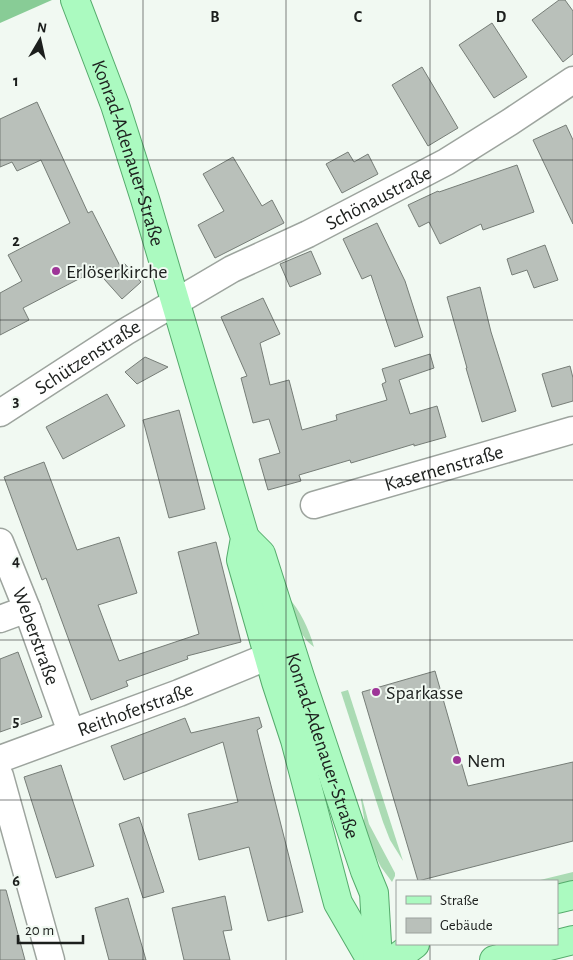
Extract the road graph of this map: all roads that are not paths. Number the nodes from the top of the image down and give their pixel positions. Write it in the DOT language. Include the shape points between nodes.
graph roads {
  1 [pos="75,0"];
  2 [pos="573,80"];
  3 [pos="176,303"];
  4 [pos="0,413"];
  5 [pos="573,430"];
  6 [pos="314,505"];
  7 [pos="245,538"];
  8 [pos="0,542"];
  9 [pos="27,609"];
  10 [pos="0,619"];
  11 [pos="269,656"];
  12 [pos="71,732"];
  13 [pos="0,759"];
  14 [pos="0,776"];
  15 [pos="573,895"];
  16 [pos="558,899"];
  17 [pos="573,940"];
  18 [pos="558,944"];
  19 [pos="414,945"];
  20 [pos="553,945"];
  21 [pos="51,960"];
  22 [pos="371,960"];
  23 [pos="378,960"];
  24 [pos="394,960"];
  25 [pos="494,960"];
  1 -- 3 [label="main road, Konrad-Adenauer-Straße" via="115,105"];
  2 -- 3 [label="street, Schönaustraße" via="446,162 232,270"];
  3 -- 4 [label="street, Schützenstraße"];
  3 -- 7 [label="main road, Konrad-Adenauer-Straße"];
  5 -- 6 [label="street, Kasernenstraße"];
  7 -- 11 [label="main road, Konrad-Adenauer-Straße" via="241,560"];
  7 -- 23 [label="main road, Konrad-Adenauer-Straße" via="261,554 302,686 374,893"];
  8 -- 9 [label="street, Weberstraße"];
  9 -- 10 [label="street"];
  9 -- 12 [label="street, Weberstraße"];
  11 -- 12 [label="street, Reithoferstraße"];
  11 -- 22 [label="main road, Konrad-Adenauer-Straße" via="338,903"];
  12 -- 13 [label="street, Reithoferstraße"];
  14 -- 21 [label="street"];
  15 -- 16 [label="main road"];
  17 -- 18 [label="main road"];
  19 -- 24 [label="main road"];
  20 -- 25 [label="main road"];
}
